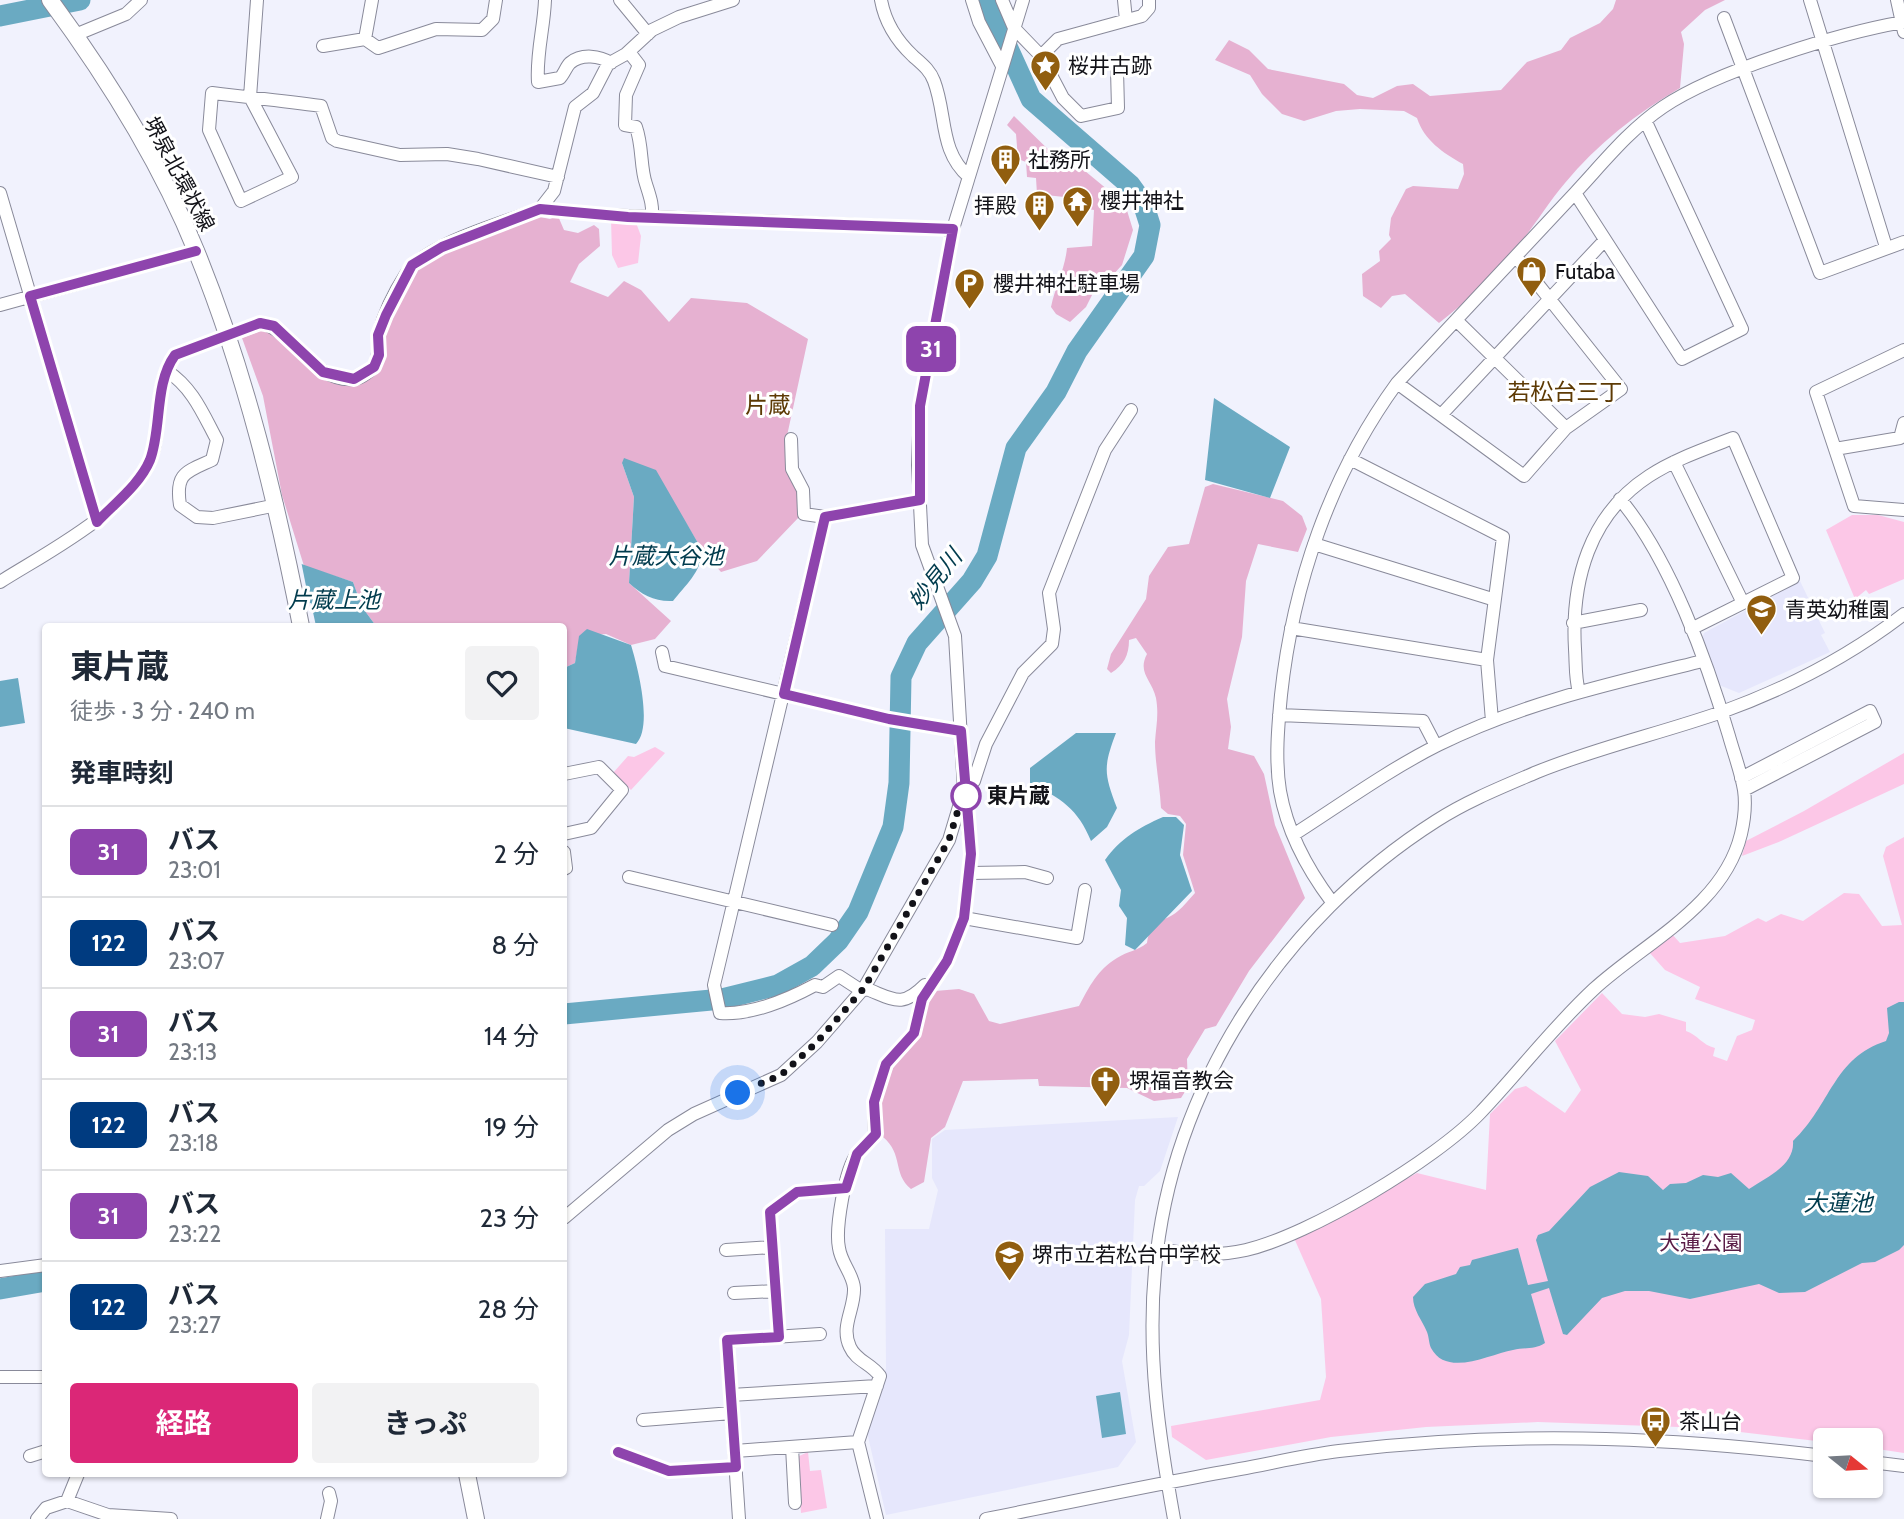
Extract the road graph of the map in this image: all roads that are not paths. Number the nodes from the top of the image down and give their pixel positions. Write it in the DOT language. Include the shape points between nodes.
graph roads {
  1 [pos="50,0"];
  2 [pos="141,0"];
  3 [pos="257,0"];
  4 [pos="372,0"];
  5 [pos="496,0"];
  6 [pos="545,0"];
  7 [pos="620,0"];
  8 [pos="733,0"];
  9 [pos="881,0"];
  10 [pos="972,0"];
  11 [pos="1002,0"];
  12 [pos="1023,0"];
  13 [pos="1124,0"];
  14 [pos="1149,0"];
  15 [pos="1810,0"];
  16 [pos="1897,0"];
  17 [pos="1724,18"];
  18 [pos="1126,20"];
  19 [pos="1903,26"];
  20 [pos="1014,30"];
  21 [pos="648,34"];
  22 [pos="75,35"];
  23 [pos="365,39"];
  24 [pos="1823,43"];
  25 [pos="323,46"];
  26 [pos="629,52"];
  27 [pos="1041,56"];
  28 [pos="611,63"];
  29 [pos="1003,64"];
  30 [pos="1117,70"];
  31 [pos="1744,70"];
  32 [pos="250,97"];
  33 [pos="1646,122"];
  34 [pos="558,177"];
  35 [pos="969,177"];
  36 [pos="1575,192"];
  37 [pos="0,193"];
  38 [pos="540,209"];
  39 [pos="652,218"];
  40 [pos="953,229"];
  41 [pos="1604,241"];
  42 [pos="1904,242"];
  43 [pos="1886,247"];
  44 [pos="196,251"];
  45 [pos="1517,258"];
  46 [pos="30,296"];
  47 [pos="1550,298"];
  48 [pos="0,305"];
  49 [pos="1456,320"];
  50 [pos="1904,350"];
  51 [pos="1494,356"];
  52 [pos="167,372"];
  53 [pos="1397,383"];
  54 [pos="1131,410"];
  55 [pos="1441,415"];
  56 [pos="1904,424"];
  57 [pos="1566,428"];
  58 [pos="791,439"];
  59 [pos="1835,449"];
  60 [pos="1350,459"];
  61 [pos="1674,462"];
  62 [pos="1620,499"];
  63 [pos="920,500"];
  64 [pos="1904,510"];
  65 [pos="278,511"];
  66 [pos="825,517"];
  67 [pos="97,522"];
  68 [pos="1314,544"];
  69 [pos="0,582"];
  70 [pos="1492,599"];
  71 [pos="1743,603"];
  72 [pos="1641,610"];
  73 [pos="1904,614"];
  74 [pos="300,623"];
  75 [pos="1573,623"];
  76 [pos="1291,628"];
  77 [pos="1691,629"];
  78 [pos="662,652"];
  79 [pos="1487,660"];
  80 [pos="1703,661"];
  81 [pos="1579,692"];
  82 [pos="784,694"];
  83 [pos="1721,712"];
  84 [pos="1279,715"];
  85 [pos="1492,720"];
  86 [pos="961,731"];
  87 [pos="1436,746"];
  88 [pos="567,773"];
  89 [pos="1742,784"];
  90 [pos="964,790"];
  91 [pos="567,833"];
  92 [pos="1293,835"];
  93 [pos="970,873"];
  94 [pos="629,877"];
  95 [pos="1047,878"];
  96 [pos="1085,890"];
  97 [pos="734,901"];
  98 [pos="1332,902"];
  99 [pos="964,918"];
  100 [pos="832,925"];
  101 [pos="940,970"];
  102 [pos="863,990"];
  103 [pos="846,1188"];
  104 [pos="567,1215"];
  105 [pos="772,1247"];
  106 [pos="1157,1249"];
  107 [pos="726,1250"];
  108 [pos="42,1266"];
  109 [pos="0,1271"];
  110 [pos="775,1291"];
  111 [pos="734,1293"];
  112 [pos="820,1334"];
  113 [pos="779,1337"];
  114 [pos="0,1377"];
  115 [pos="42,1377"];
  116 [pos="877,1386"];
  117 [pos="731,1395"];
  118 [pos="732,1413"];
  119 [pos="643,1420"];
  120 [pos="858,1441"];
  121 [pos="792,1447"];
  122 [pos="734,1451"];
  123 [pos="42,1452"];
  124 [pos="618,1452"];
  125 [pos="1813,1455"];
  126 [pos="30,1456"];
  127 [pos="1883,1463"];
  128 [pos="1904,1466"];
  129 [pos="736,1467"];
  130 [pos="77,1477"];
  131 [pos="468,1477"];
  132 [pos="1167,1482"];
  133 [pos="329,1493"];
  134 [pos="67,1501"];
  135 [pos="795,1503"];
  136 [pos="37,1519"];
  137 [pos="171,1519"];
  138 [pos="327,1519"];
  139 [pos="476,1519"];
  140 [pos="730,1519"];
  141 [pos="739,1519"];
  142 [pos="877,1519"];
  143 [pos="986,1519"];
  144 [pos="1174,1519"];
  1 -- 22 [label="main road, 堺泉北環状線"];
  2 -- 22 [label="street" via="126,14"];
  3 -- 32 [label="street"];
  4 -- 23 [label="street"];
  5 -- 23 [label="street" via="493,19 482,30 436,29 378,48"];
  6 -- 28 [label="street" via="536,55 538,82 560,78 571,62 586,57 599,56"];
  7 -- 21 [label="street"];
  8 -- 21 [label="street" via="679,16"];
  9 -- 35 [label="street" via="897,39 935,82 948,148 955,164"];
  10 -- 29 [label="street"];
  11 -- 20 [label="street"];
  12 -- 20 [label="street"];
  13 -- 18 [label="street"];
  14 -- 18 [label="street" via="1142,16"];
  15 -- 24 [label="street"];
  16 -- 19 [label="street"];
  17 -- 31 [label="street"];
  18 -- 27 [label="street" via="1058,40"];
  19 -- 24 [label="street" via="1869,28"];
  20 -- 27 [label="street"];
  20 -- 29 [label="street"];
  21 -- 26 [label="street"];
  22 -- 44 [label="main road, 堺泉北環状線" via="162,179"];
  23 -- 25 [label="street"];
  24 -- 31 [label="street"];
  24 -- 43 [label="street"];
  26 -- 28 [label="street"];
  26 -- 39 [label="street" via="639,65 626,95 625,125 636,127 642,145"];
  27 -- 30 [label="street" via="1063,98 1081,116 1118,108"];
  28 -- 34 [label="street" via="593,93 575,107"];
  29 -- 35 [label="street"];
  31 -- 33 [label="street" via="1664,107"];
  31 -- 43 [label="street" via="1820,273"];
  32 -- 32 [label="street" via="212,93 209,130 241,201 292,177"];
  32 -- 34 [label="street" via="321,106 337,141 400,155 478,159"];
  33 -- 36 [label="street"];
  33 -- 41 [label="street" via="1742,329 1682,359"];
  34 -- 38 [label="street"];
  35 -- 40 [label="street"];
  36 -- 41 [label="street"];
  36 -- 45 [label="street"];
  37 -- 46 [label="street"];
  38 -- 39 [label="street"];
  38 -- 52 [label="street, bridge" via="442,247 412,265 382,325 374,367 354,379 323,372 274,326 260,323 175,355"];
  39 -- 40 [label="street"];
  40 -- 63 [label="street" via="920,406"];
  41 -- 47 [label="street"];
  42 -- 43 [label="street"];
  44 -- 46 [label="street"];
  44 -- 65 [label="main road, 堺泉北環状線" via="232,348"];
  45 -- 47 [label="street"];
  45 -- 49 [label="street"];
  46 -- 48 [label="street"];
  46 -- 67 [label="street"];
  47 -- 51 [label="street"];
  47 -- 57 [label="street" via="1621,389"];
  49 -- 51 [label="street"];
  49 -- 53 [label="street"];
  50 -- 59 [label="street" via="1816,392"];
  51 -- 55 [label="street"];
  51 -- 57 [label="street"];
  52 -- 65 [label="street" via="195,397 217,440 212,460 185,472 177,486 180,505 197,517 213,518"];
  52 -- 67 [label="street" via="149,463"];
  53 -- 55 [label="street"];
  53 -- 60 [label="street"];
  54 -- 90 [label="street" via="1105,450 1049,593 1052,644 1023,673 986,744 974,781"];
  55 -- 57 [label="street" via="1524,476"];
  56 -- 59 [label="street" via="1900,438"];
  58 -- 66 [label="street" via="792,468 803,490 804,514"];
  59 -- 64 [label="street" via="1854,506"];
  60 -- 68 [label="street"];
  60 -- 70 [label="street" via="1503,537"];
  61 -- 62 [label="street"];
  61 -- 71 [label="street"];
  61 -- 71 [label="street" via="1733,438 1793,578"];
  62 -- 75 [label="street" via="1594,535 1582,564"];
  62 -- 77 [label="street" via="1642,525"];
  63 -- 66 [label="street"];
  63 -- 86 [label="street" via="922,545 956,636"];
  65 -- 74 [label="main road, 堺泉北環状線"];
  66 -- 82 [label="street"];
  67 -- 69 [label="street"];
  68 -- 70 [label="street"];
  68 -- 76 [label="street"];
  70 -- 79 [label="street"];
  71 -- 77 [label="street"];
  72 -- 75 [label="street"];
  73 -- 83 [label="street" via="1833,663"];
  75 -- 81 [label="street"];
  76 -- 79 [label="street"];
  76 -- 84 [label="street"];
  77 -- 80 [label="street"];
  78 -- 82 [label="street" via="665,666"];
  79 -- 85 [label="street"];
  80 -- 81 [label="street"];
  80 -- 83 [label="street"];
  81 -- 85 [label="street"];
  82 -- 86 [label="street"];
  82 -- 97 [label="street"];
  83 -- 89 [label="street"];
  83 -- 98 [label="street" via="1578,757 1479,797 1436,821"];
  84 -- 87 [label="street" via="1423,721"];
  84 -- 92 [label="street" via="1280,791"];
  85 -- 87 [label="street"];
  86 -- 90 [label="street"];
  87 -- 92 [label="street"];
  88 -- 91 [label="street" via="599,767 622,790 591,828"];
  89 -- 89 [label="street" via="1870,711 1875,722"];
  89 -- 106 [label="street" via="1742,832 1734,857 1715,886 1568,1013 1480,1114 1442,1147 1346,1206 1247,1250 1200,1255"];
  90 -- 93 [label="street"];
  90 -- 102 [label="street" via="949,840"];
  92 -- 98 [label="street"];
  93 -- 95 [label="street" via="1025,872"];
  93 -- 99 [label="street"];
  94 -- 97 [label="street"];
  96 -- 99 [label="street" via="1077,939"];
  97 -- 100 [label="street"];
  97 -- 102 [label="street" via="714,985 720,1013 785,1001 839,976"];
  98 -- 106 [label="street" via="1262,985 1217,1059 1178,1157"];
  99 -- 101 [label="street"];
  101 -- 102 [label="street" via="910,1000 902,1002"];
  101 -- 103 [label="street" via="922,999 914,1033 886,1064 874,1102 876,1134 857,1154"];
  102 -- 104 [label="street" via="781,1075 674,1126"];
  103 -- 105 [label="street" via="797,1192 770,1212"];
  103 -- 116 [label="street" via="839,1250 854,1286 846,1330 857,1358 873,1366 880,1376"];
  105 -- 107 [label="street"];
  105 -- 110 [label="street"];
  106 -- 132 [label="street" via="1153,1377"];
  108 -- 109 [label="street"];
  110 -- 111 [label="street"];
  110 -- 113 [label="street"];
  112 -- 113 [label="street"];
  113 -- 117 [label="street" via="727,1340"];
  114 -- 115 [label="street"];
  116 -- 117 [label="street"];
  116 -- 120 [label="street"];
  117 -- 118 [label="street"];
  118 -- 119 [label="street"];
  118 -- 122 [label="street"];
  120 -- 121 [label="street"];
  120 -- 142 [label="street"];
  121 -- 122 [label="street"];
  121 -- 135 [label="street"];
  122 -- 129 [label="street"];
  123 -- 126 [label="street"];
  124 -- 129 [label="street" via="669,1471"];
  125 -- 132 [label="street" via="1708,1442 1540,1436 1337,1451"];
  127 -- 128 [label="street"];
  129 -- 141 [label="street"];
  130 -- 134 [label="street"];
  131 -- 139 [label="main road"];
  132 -- 143 [label="street"];
  132 -- 144 [label="street"];
  133 -- 138 [label="street"];
  134 -- 136 [label="street" via="46,1508"];
  134 -- 137 [label="street" via="108,1515"];
  140 -- 141 [label="street"];
}
